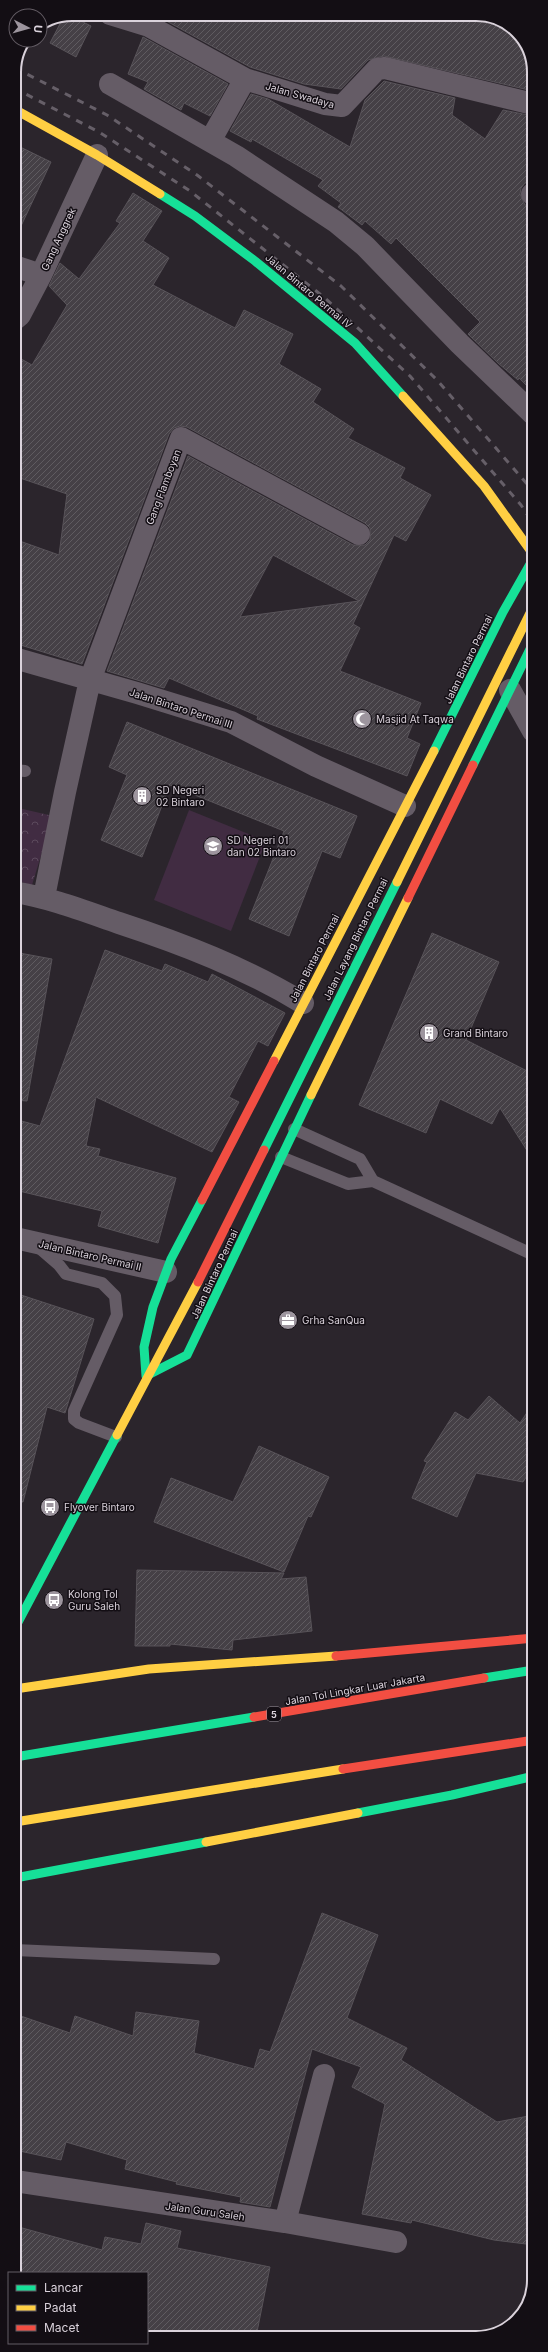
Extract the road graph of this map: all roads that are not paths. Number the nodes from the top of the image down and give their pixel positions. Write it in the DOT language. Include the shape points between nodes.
graph roads {
  1 [pos="133,21"];
  2 [pos="245,79"];
  3 [pos="110,84"];
  4 [pos="527,103"];
  5 [pos="21,113"];
  6 [pos="210,141"];
  7 [pos="97,155"];
  8 [pos="21,268"];
  9 [pos="41,275"];
  10 [pos="21,313"];
  11 [pos="527,408"];
  12 [pos="359,534"];
  13 [pos="527,546"];
  14 [pos="527,570"];
  15 [pos="527,618"];
  16 [pos="527,655"];
  17 [pos="21,660"];
  18 [pos="90,680"];
  19 [pos="510,690"];
  20 [pos="527,720"];
  21 [pos="441,738"];
  22 [pos="478,756"];
  23 [pos="405,806"];
  24 [pos="21,893"];
  25 [pos="44,897"];
  26 [pos="303,1003"];
  27 [pos="294,1129"];
  28 [pos="281,1157"];
  29 [pos="373,1181"];
  30 [pos="23,1240"];
  31 [pos="527,1252"];
  32 [pos="166,1272"];
  33 [pos="198,1282"];
  34 [pos="146,1376"];
  35 [pos="116,1437"];
  36 [pos="21,1617"];
  37 [pos="527,1639"];
  38 [pos="527,1671"];
  39 [pos="21,1688"];
  40 [pos="527,1741"];
  41 [pos="21,1756"];
  42 [pos="527,1778"];
  43 [pos="21,1821"];
  44 [pos="21,1877"];
  45 [pos="21,1950"];
  46 [pos="214,1959"];
  47 [pos="324,2075"];
  48 [pos="21,2182"];
  49 [pos="285,2222"];
  50 [pos="396,2242"];
  1 -- 2 [label="street, Jalan Swadaya" via="149,26"];
  2 -- 4 [label="street, Jalan Swadaya" via="342,106 378,69 385,68"];
  2 -- 6 [label="street"];
  3 -- 6 [label="street"];
  5 -- 7 [label="main road, Jalan Bintaro Permai IV"];
  6 -- 11 [label="street" via="263,172 336,222 365,246 460,344"];
  7 -- 9 [label="street, Gang Anggrek"];
  7 -- 13 [label="main road, Jalan Bintaro Permai IV" via="195,216 255,261 355,343 484,486"];
  8 -- 9 [label="street"];
  9 -- 10 [label="street, Gang Anggrek"];
  12 -- 18 [label="street, Gang Flamboyan" via="181,438"];
  14 -- 21 [label="main road, Jalan Bintaro Permai" via="503,612"];
  15 -- 33 [label="main road, Jalan Layang Bintaro Permai, bridge"];
  16 -- 19 [label="main road, Jalan Bintaro Permai"];
  17 -- 18 [label="street, Jalan Bintaro Permai III"];
  18 -- 23 [label="street, Jalan Bintaro Permai III" via="231,722 316,766"];
  18 -- 25 [label="street"];
  19 -- 20 [label="street"];
  19 -- 22 [label="main road, Jalan Bintaro Permai"];
  21 -- 22 [label="main road" via="458,732 473,741"];
  21 -- 23 [label="main road, Jalan Bintaro Permai"];
  22 -- 27 [label="main road, Jalan Bintaro Permai"];
  23 -- 26 [label="main road, Jalan Bintaro Permai"];
  24 -- 25 [label="street"];
  25 -- 26 [label="street" via="159,936 234,966"];
  26 -- 32 [label="main road, Jalan Bintaro Permai"];
  27 -- 28 [label="main road, Jalan Bintaro Permai"];
  27 -- 29 [label="lane" via="360,1159"];
  28 -- 29 [label="lane" via="348,1184"];
  28 -- 34 [label="main road, Jalan Bintaro Permai" via="187,1355"];
  29 -- 31 [label="lane"];
  30 -- 32 [label="street, Jalan Bintaro Permai II"];
  30 -- 35 [label="lane" via="59,1265 66,1274 102,1283 115,1296 117,1315 74,1411 74,1419"];
  32 -- 34 [label="main road, Jalan Bintaro Permai" via="144,1347"];
  33 -- 34 [label="main road, Jalan Bintaro Permai"];
  34 -- 35 [label="main road, Jalan Bintaro Permai"];
  35 -- 36 [label="main road, Jalan Bintaro Permai"];
  37 -- 39 [label="main road" via="382,1653 149,1669"];
  38 -- 41 [label="main road, Jalan Tol Lingkar Luar Jakarta / 5"];
  40 -- 43 [label="main road" via="372,1763"];
  42 -- 44 [label="main road" via="452,1795"];
  45 -- 46 [label="lane"];
  47 -- 49 [label="street"];
  48 -- 49 [label="street, Jalan Guru Saleh"];
  49 -- 50 [label="street, Jalan Guru Saleh"];
}
